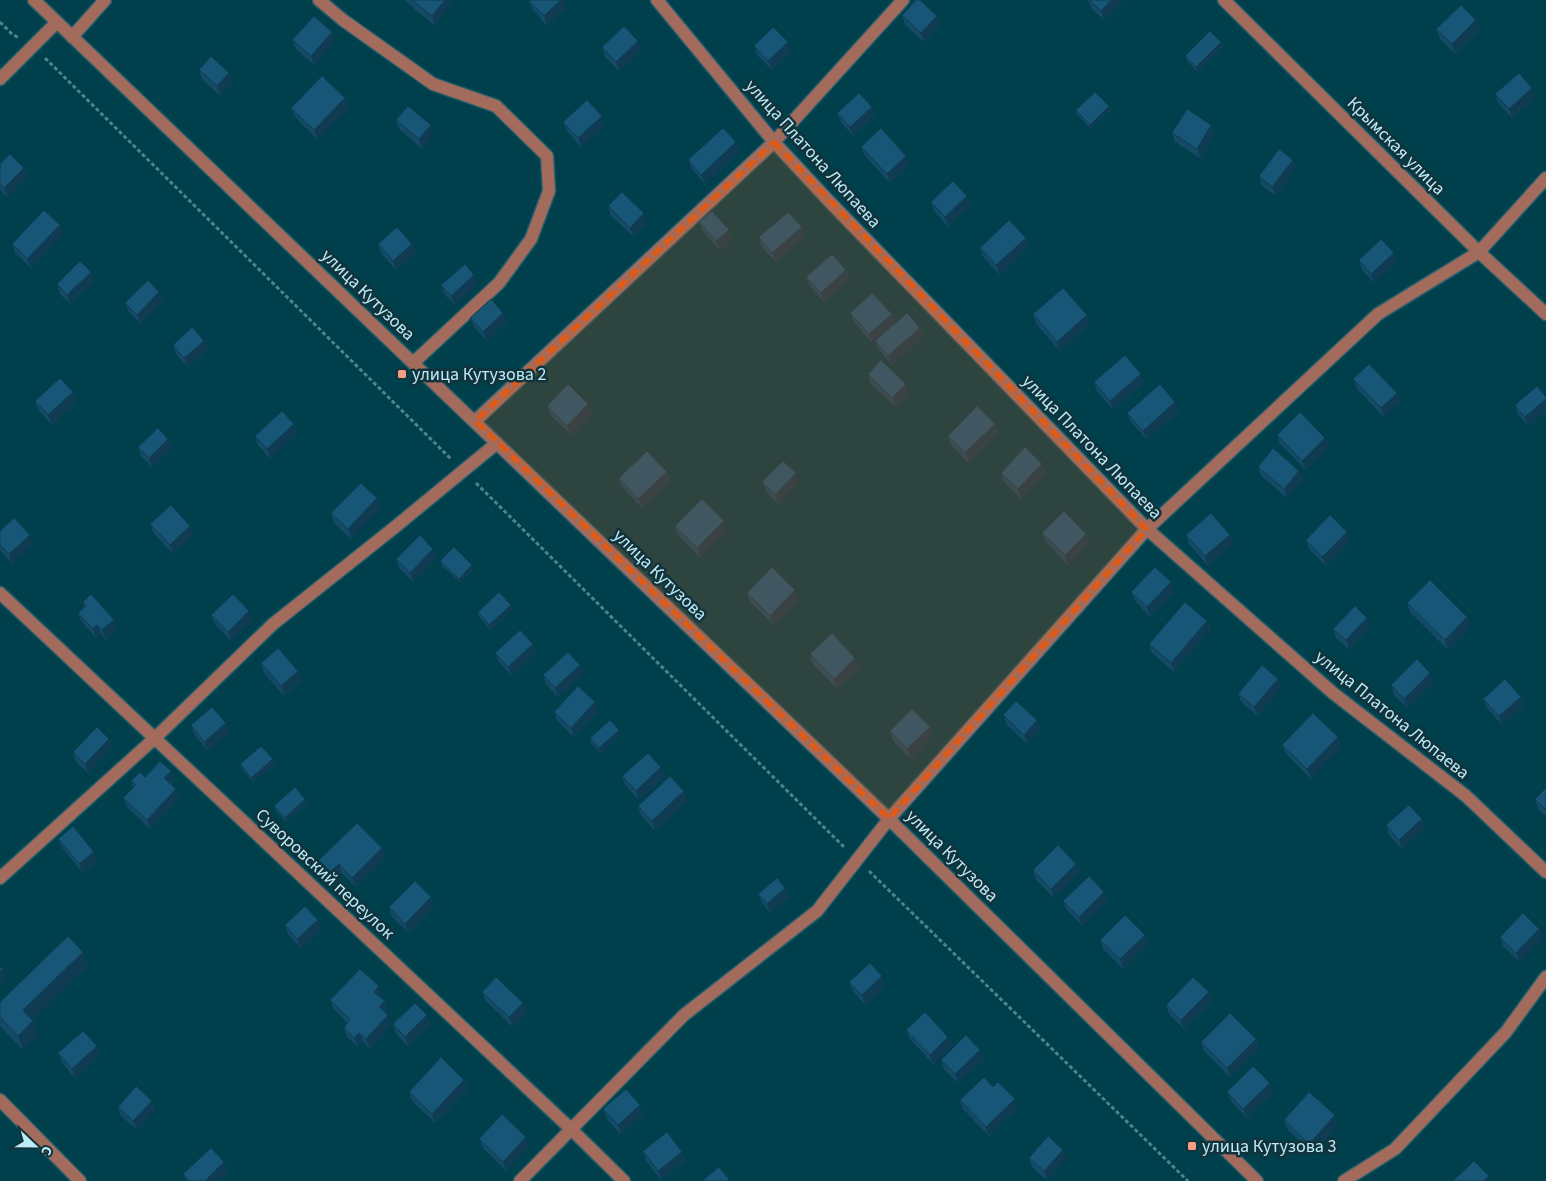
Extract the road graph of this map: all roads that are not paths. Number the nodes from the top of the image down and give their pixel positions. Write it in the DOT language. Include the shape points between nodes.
graph roads {
  1 [pos="34,0"];
  2 [pos="105,0"];
  3 [pos="319,0"];
  4 [pos="657,0"];
  5 [pos="903,0"];
  6 [pos="1224,0"];
  7 [pos="57,22"];
  8 [pos="72,36"];
  9 [pos="0,79"];
  10 [pos="774,142"];
  11 [pos="1546,178"];
  12 [pos="1479,252"];
  13 [pos="1546,314"];
  14 [pos="413,363"];
  15 [pos="475,421"];
  16 [pos="497,443"];
  17 [pos="1146,529"];
  18 [pos="0,593"];
  19 [pos="155,738"];
  20 [pos="889,819"];
  21 [pos="1546,872"];
  22 [pos="0,878"];
  23 [pos="1546,977"];
  24 [pos="0,1100"];
  25 [pos="571,1129"];
  26 [pos="80,1181"];
  27 [pos="520,1181"];
  28 [pos="624,1181"];
  29 [pos="1257,1181"];
  30 [pos="1344,1181"];
  1 -- 7 [label="street, улица Кутузова"];
  2 -- 8 [label="street"];
  3 -- 14 [label="street" via="433,84 496,106 547,156 549,191 531,239 499,283"];
  4 -- 10 [label="street, улица Платона Люпаева"];
  5 -- 10 [label="street"];
  6 -- 12 [label="street, Крымская улица"];
  7 -- 8 [label="street, улица Кутузова"];
  7 -- 9 [label="street"];
  8 -- 14 [label="street, улица Кутузова"];
  10 -- 15 [label="street"];
  10 -- 17 [label="street, улица Платона Люпаева"];
  11 -- 12 [label="street"];
  12 -- 13 [label="street, Крымская улица"];
  12 -- 17 [label="street" via="1378,314"];
  14 -- 15 [label="street, улица Кутузова"];
  15 -- 16 [label="street, улица Кутузова"];
  16 -- 19 [label="street" via="273,624"];
  16 -- 20 [label="street, улица Кутузова"];
  17 -- 20 [label="street"];
  17 -- 21 [label="street, улица Платона Люпаева" via="1333,693 1466,796"];
  18 -- 19 [label="street, Суворовский переулок"];
  19 -- 22 [label="street"];
  19 -- 25 [label="street, Суворовский переулок"];
  20 -- 25 [label="street" via="817,911 684,1015"];
  20 -- 29 [label="street, улица Кутузова"];
  23 -- 30 [label="street" via="1506,1032 1395,1149"];
  24 -- 26 [label="street"];
  25 -- 27 [label="street"];
  25 -- 28 [label="street, Суворовский переулок"];
}
